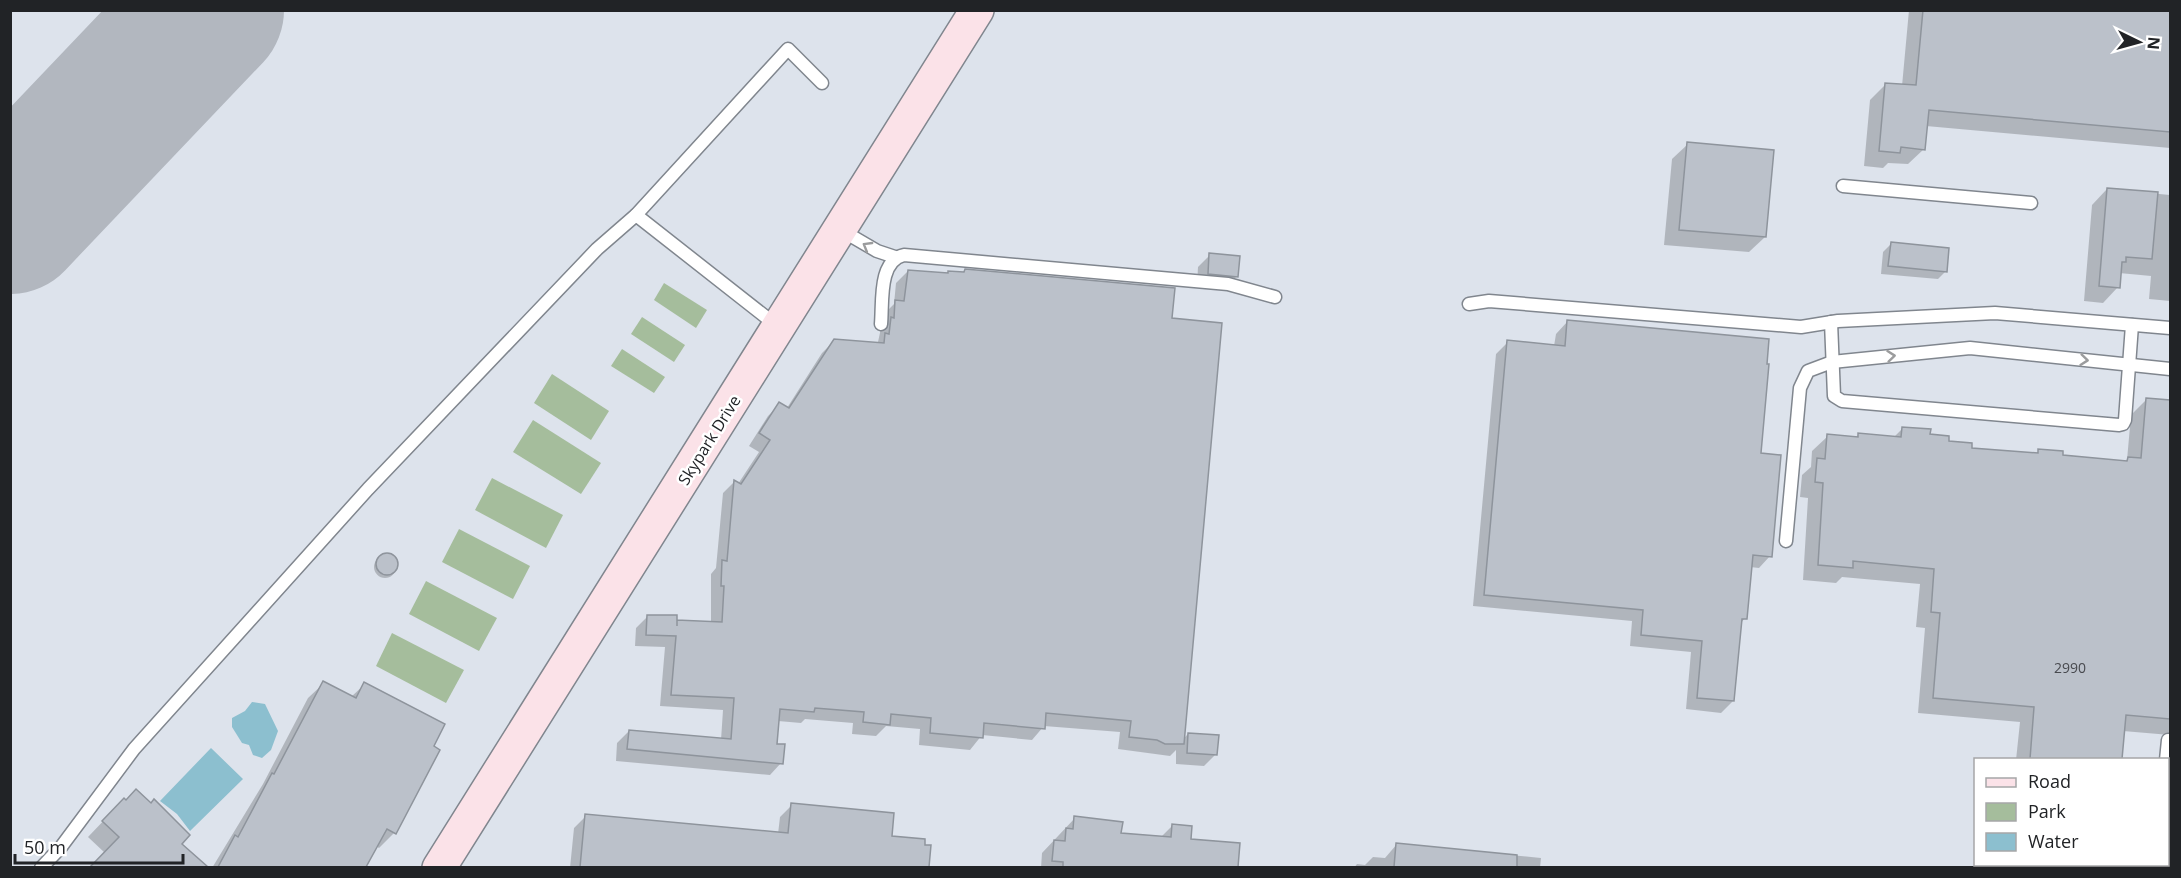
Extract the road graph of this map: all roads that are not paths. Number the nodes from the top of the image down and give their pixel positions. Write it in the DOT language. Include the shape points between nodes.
graph roads {
  1 [pos="977,10"];
  2 [pos="822,83"];
  3 [pos="1843,186"];
  4 [pos="2031,203"];
  5 [pos="636,215"];
  6 [pos="841,230"];
  7 [pos="895,257"];
  8 [pos="1275,297"];
  9 [pos="1469,304"];
  10 [pos="1831,322"];
  11 [pos="880,324"];
  12 [pos="2132,325"];
  13 [pos="780,328"];
  14 [pos="2170,328"];
  15 [pos="1832,362"];
  16 [pos="2129,365"];
  17 [pos="2170,369"];
  18 [pos="1786,541"];
  19 [pos="2168,741"];
  20 [pos="2166,758"];
  21 [pos="41,867"];
  22 [pos="439,867"];
  1 -- 6 [label="main road, Skypark Drive"];
  2 -- 5 [label="lane" via="788,49"];
  3 -- 4 [label="lane"];
  5 -- 13 [label="lane"];
  5 -- 21 [label="lane" via="597,249 360,498 134,749 60,848"];
  7 -- 6 [label="lane, one-way"];
  6 -- 13 [label="main road, Skypark Drive"];
  7 -- 8 [label="lane" via="1228,284"];
  7 -- 11 [label="lane" via="887,266"];
  9 -- 10 [label="lane" via="1490,301 1801,327"];
  10 -- 12 [label="lane" via="1995,313"];
  10 -- 15 [label="lane"];
  12 -- 14 [label="lane"];
  12 -- 16 [label="lane"];
  13 -- 22 [label="main road, Skypark Drive"];
  15 -- 16 [label="lane, one-way" via="1970,348"];
  15 -- 16 [label="lane" via="1834,396 1842,401 2119,425 2125,420"];
  15 -- 18 [label="lane" via="1808,371 1800,388"];
  16 -- 17 [label="lane"];
  19 -- 20 [label="lane"];
}
